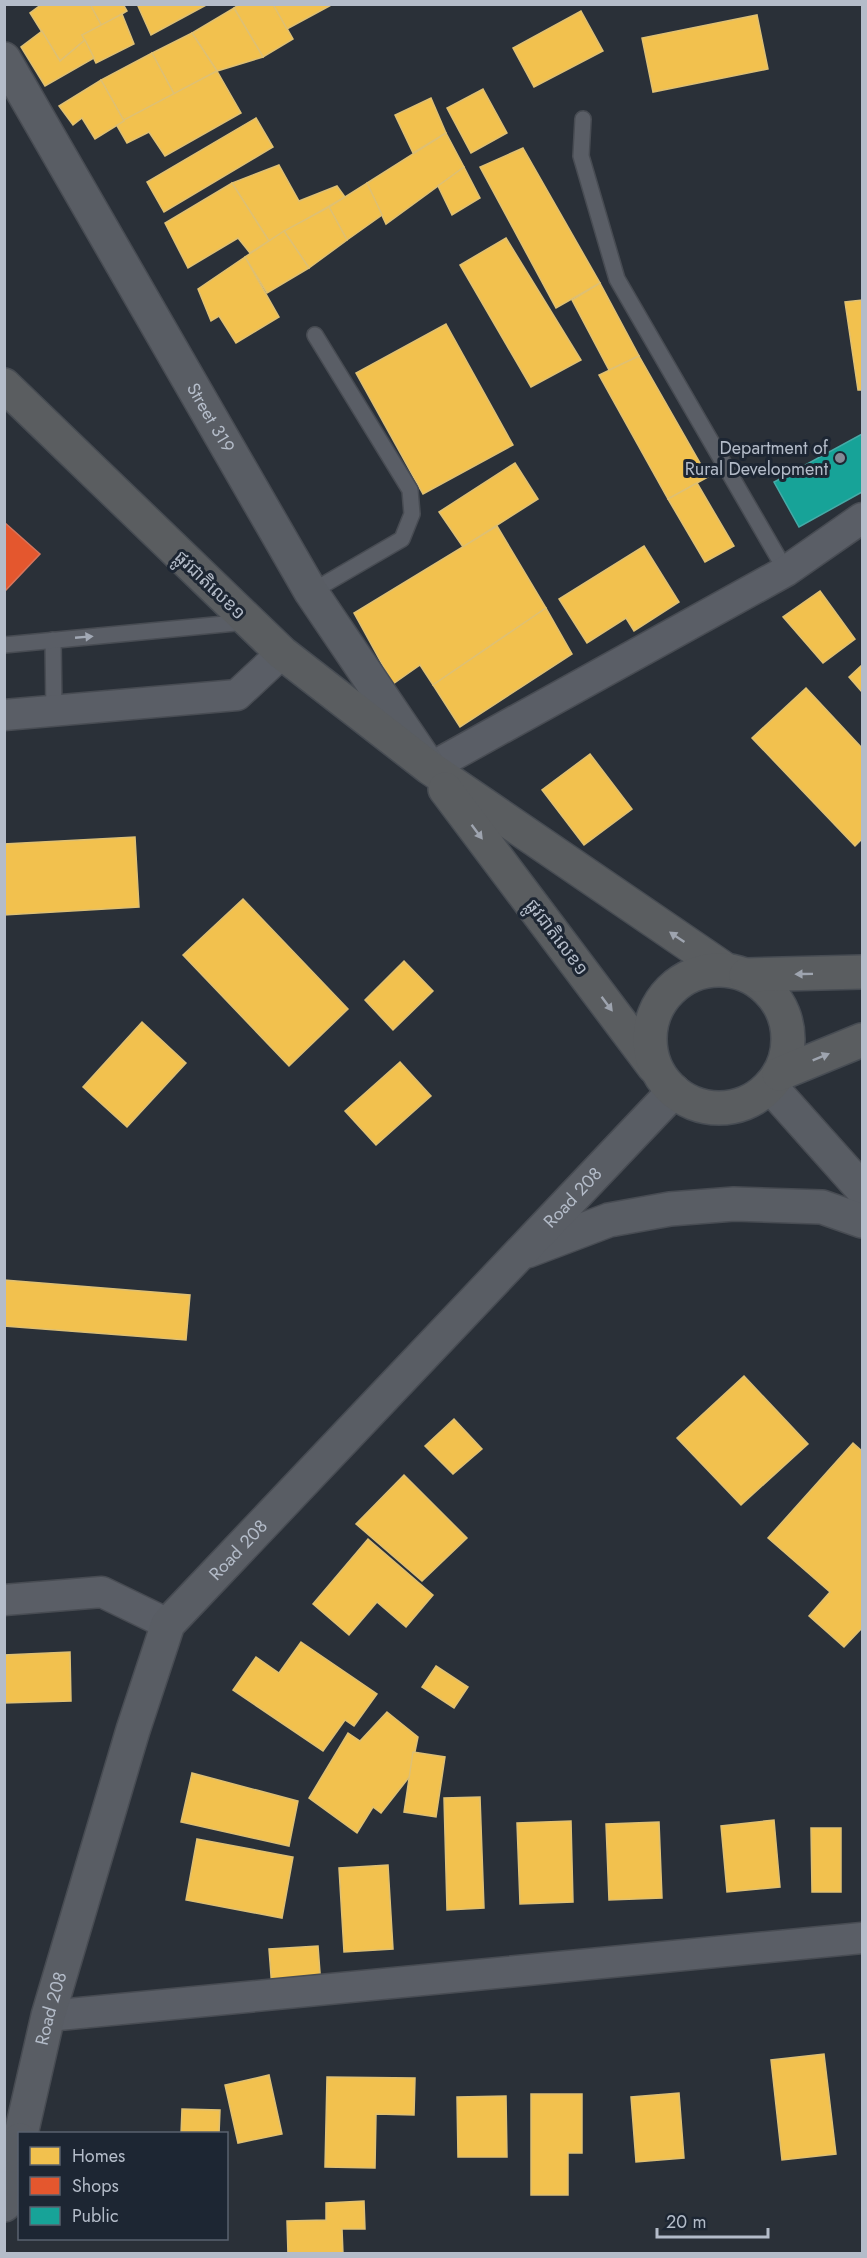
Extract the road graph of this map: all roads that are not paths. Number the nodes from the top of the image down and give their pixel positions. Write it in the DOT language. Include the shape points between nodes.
graph roads {
  1 [pos="4,59"];
  2 [pos="583,119"];
  3 [pos="315,335"];
  4 [pos="4,385"];
  5 [pos="862,518"];
  6 [pos="786,571"];
  7 [pos="311,592"];
  8 [pos="248,622"];
  9 [pos="52,640"];
  10 [pos="4,645"];
  11 [pos="282,653"];
  12 [pos="54,711"];
  13 [pos="4,715"];
  14 [pos="430,768"];
  15 [pos="862,972"];
  16 [pos="736,973"];
  17 [pos="862,1040"];
  18 [pos="775,1080"];
  19 [pos="668,1084"];
  20 [pos="862,1189"];
  21 [pos="862,1221"];
  22 [pos="520,1254"];
  23 [pos="4,1600"];
  24 [pos="168,1624"];
  25 [pos="862,1938"];
  26 [pos="48,2016"];
  27 [pos="21,2132"];
  28 [pos="18,2148"];
  29 [pos="4,2205"];
  1 -- 7 [label="street, Street 319"];
  2 -- 6 [label="lane" via="581,156 617,279"];
  3 -- 7 [label="lane" via="410,490 412,514 402,539"];
  4 -- 8 [label="highway, ផ្លូវជាតិលេខ១"];
  5 -- 6 [label="street"];
  6 -- 14 [label="street"];
  7 -- 14 [label="street, Street 319"];
  9 -- 8 [label="lane, one-way"];
  8 -- 11 [label="highway, ផ្លូវជាតិលេខ១"];
  9 -- 10 [label="lane"];
  9 -- 12 [label="lane"];
  11 -- 12 [label="street" via="237,695"];
  11 -- 14 [label="highway, ផ្លូវជាតិលេខ១"];
  12 -- 13 [label="street"];
  16 -- 14 [label="highway, ផ្លូវជាតិលេខ១, one-way"];
  14 -- 19 [label="highway, ផ្លូវជាតិលេខ១, one-way"];
  15 -- 16 [label="highway, one-way"];
  16 -- 18 [label="highway" via="763,986 785,1017 786,1055"];
  16 -- 19 [label="highway" via="703,972 682,981 666,995 654,1014 650,1035 652,1058"];
  18 -- 17 [label="highway, one-way"];
  18 -- 19 [label="highway" via="753,1099 734,1106 713,1107 692,1102"];
  18 -- 20 [label="street"];
  19 -- 22 [label="street, Road 208"];
  21 -- 22 [label="street" via="822,1207 734,1204 670,1209 609,1220"];
  22 -- 24 [label="street, Road 208"];
  23 -- 24 [label="street" via="102,1592"];
  24 -- 26 [label="street, Road 208"];
  25 -- 26 [label="street"];
  26 -- 27 [label="street, Road 208"];
  28 -- 29 [label="street"];
}
